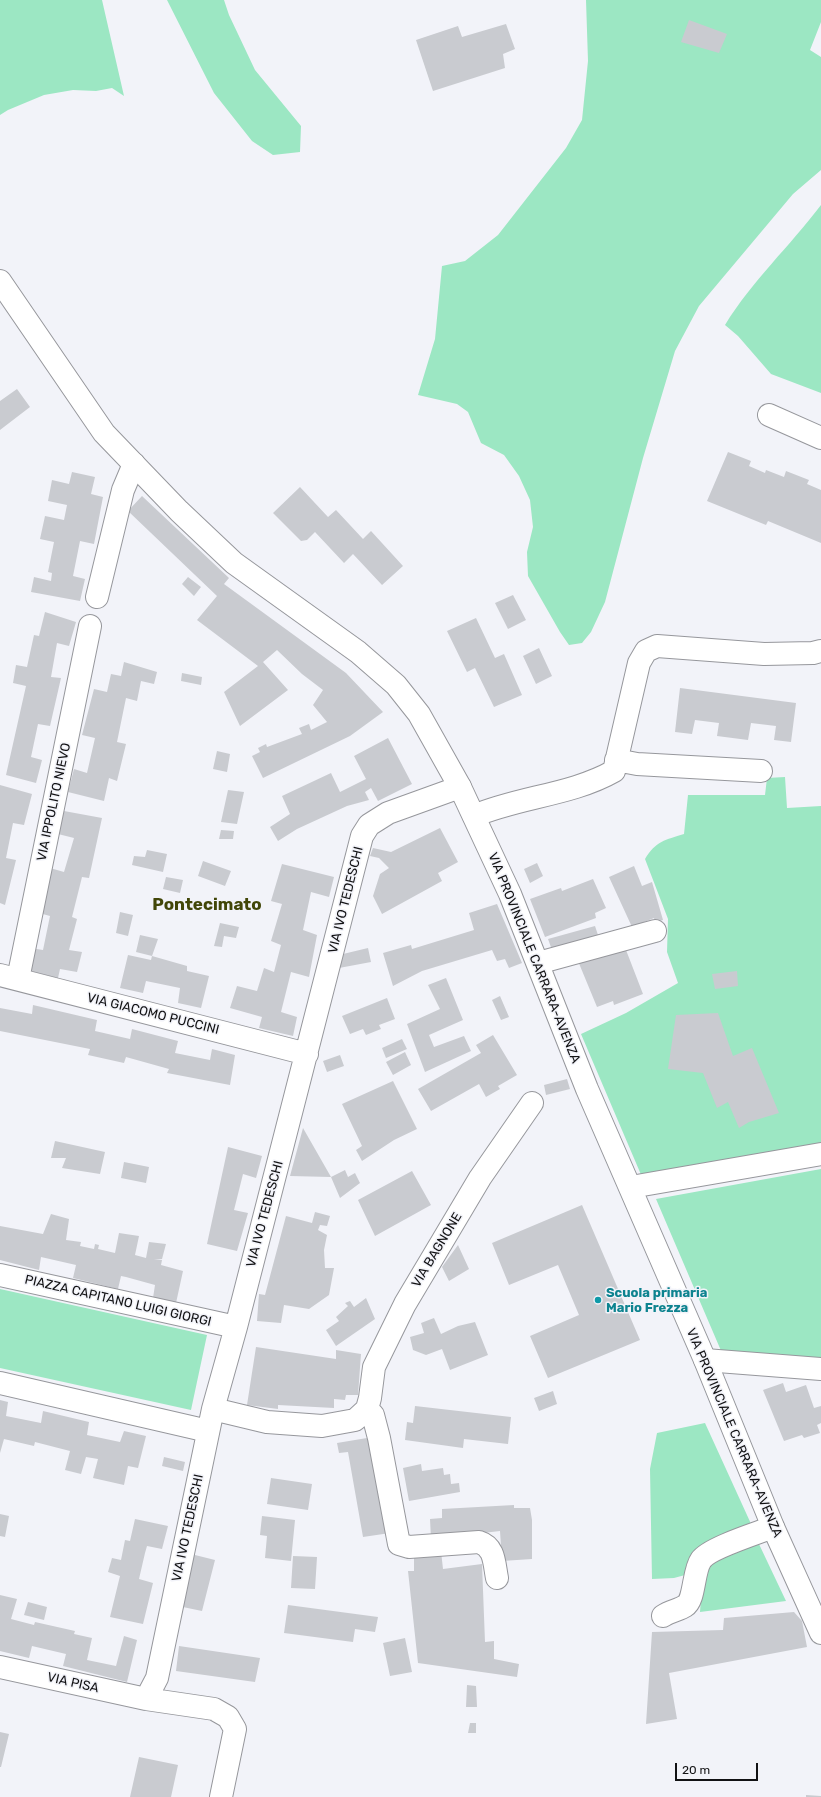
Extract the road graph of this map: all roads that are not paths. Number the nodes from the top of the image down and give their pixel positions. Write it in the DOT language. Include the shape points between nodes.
graph roads {
  1 [pos="0,281"];
  2 [pos="769,415"];
  3 [pos="821,438"];
  4 [pos="134,464"];
  5 [pos="97,598"];
  6 [pos="90,626"];
  7 [pos="821,651"];
  8 [pos="616,760"];
  9 [pos="761,770"];
  10 [pos="460,787"];
  11 [pos="474,816"];
  12 [pos="655,932"];
  13 [pos="538,963"];
  14 [pos="9,977"];
  15 [pos="307,1054"];
  16 [pos="532,1103"];
  17 [pos="821,1154"];
  18 [pos="631,1188"];
  19 [pos="0,1275"];
  20 [pos="236,1327"];
  21 [pos="705,1360"];
  22 [pos="821,1369"];
  23 [pos="0,1383"];
  24 [pos="213,1409"];
  25 [pos="367,1409"];
  26 [pos="208,1431"];
  27 [pos="773,1527"];
  28 [pos="497,1578"];
  29 [pos="663,1616"];
  30 [pos="821,1633"];
  31 [pos="0,1667"];
  32 [pos="146,1699"];
  33 [pos="221,1797"];
  1 -- 4 [label="street, VIA PROVINCIALE CARRARA-AVENZA" via="104,433"];
  2 -- 3 [label="street"];
  4 -- 5 [label="street" via="123,490"];
  4 -- 10 [label="street, VIA PROVINCIALE CARRARA-AVENZA" via="179,511 234,562 358,652 396,685 418,714"];
  6 -- 14 [label="street, VIA IPPOLITO NIEVO"];
  7 -- 8 [label="street" via="764,654 657,646 646,651 639,663"];
  8 -- 9 [label="street" via="637,764"];
  8 -- 11 [label="street" via="614,771 597,781 492,808"];
  10 -- 11 [label="street, VIA PROVINCIALE CARRARA-AVENZA"];
  10 -- 15 [label="street, VIA IVO TEDESCHI" via="388,813 369,825 362,836"];
  11 -- 13 [label="street, VIA PROVINCIALE CARRARA-AVENZA"];
  12 -- 13 [label="street"];
  13 -- 18 [label="street, VIA PROVINCIALE CARRARA-AVENZA" via="587,1089"];
  14 -- 15 [label="street, VIA GIACOMO PUCCINI"];
  15 -- 20 [label="street, VIA IVO TEDESCHI"];
  16 -- 25 [label="street, VIA BAGNONE" via="480,1178 405,1304 374,1366"];
  17 -- 18 [label="street"];
  18 -- 21 [label="street, VIA PROVINCIALE CARRARA-AVENZA"];
  19 -- 20 [label="street, PIAZZA CAPITANO LUIGI GIORGI"];
  20 -- 24 [label="street, VIA IVO TEDESCHI"];
  21 -- 22 [label="street"];
  21 -- 27 [label="street, VIA PROVINCIALE CARRARA-AVENZA"];
  23 -- 26 [label="street"];
  24 -- 25 [label="street" via="267,1422 322,1426 355,1420"];
  24 -- 26 [label="street, VIA IVO TEDESCHI"];
  25 -- 28 [label="street" via="373,1415 379,1438 399,1544 409,1547 479,1542 487,1545 492,1553"];
  26 -- 32 [label="street, VIA IVO TEDESCHI" via="157,1678"];
  27 -- 29 [label="street" via="713,1551 702,1559 696,1570 690,1602"];
  27 -- 30 [label="street, VIA PROVINCIALE CARRARA-AVENZA"];
  31 -- 32 [label="street, VIA PISA"];
  32 -- 33 [label="street, VIA PISA" via="214,1709 228,1717 235,1729"];
}
